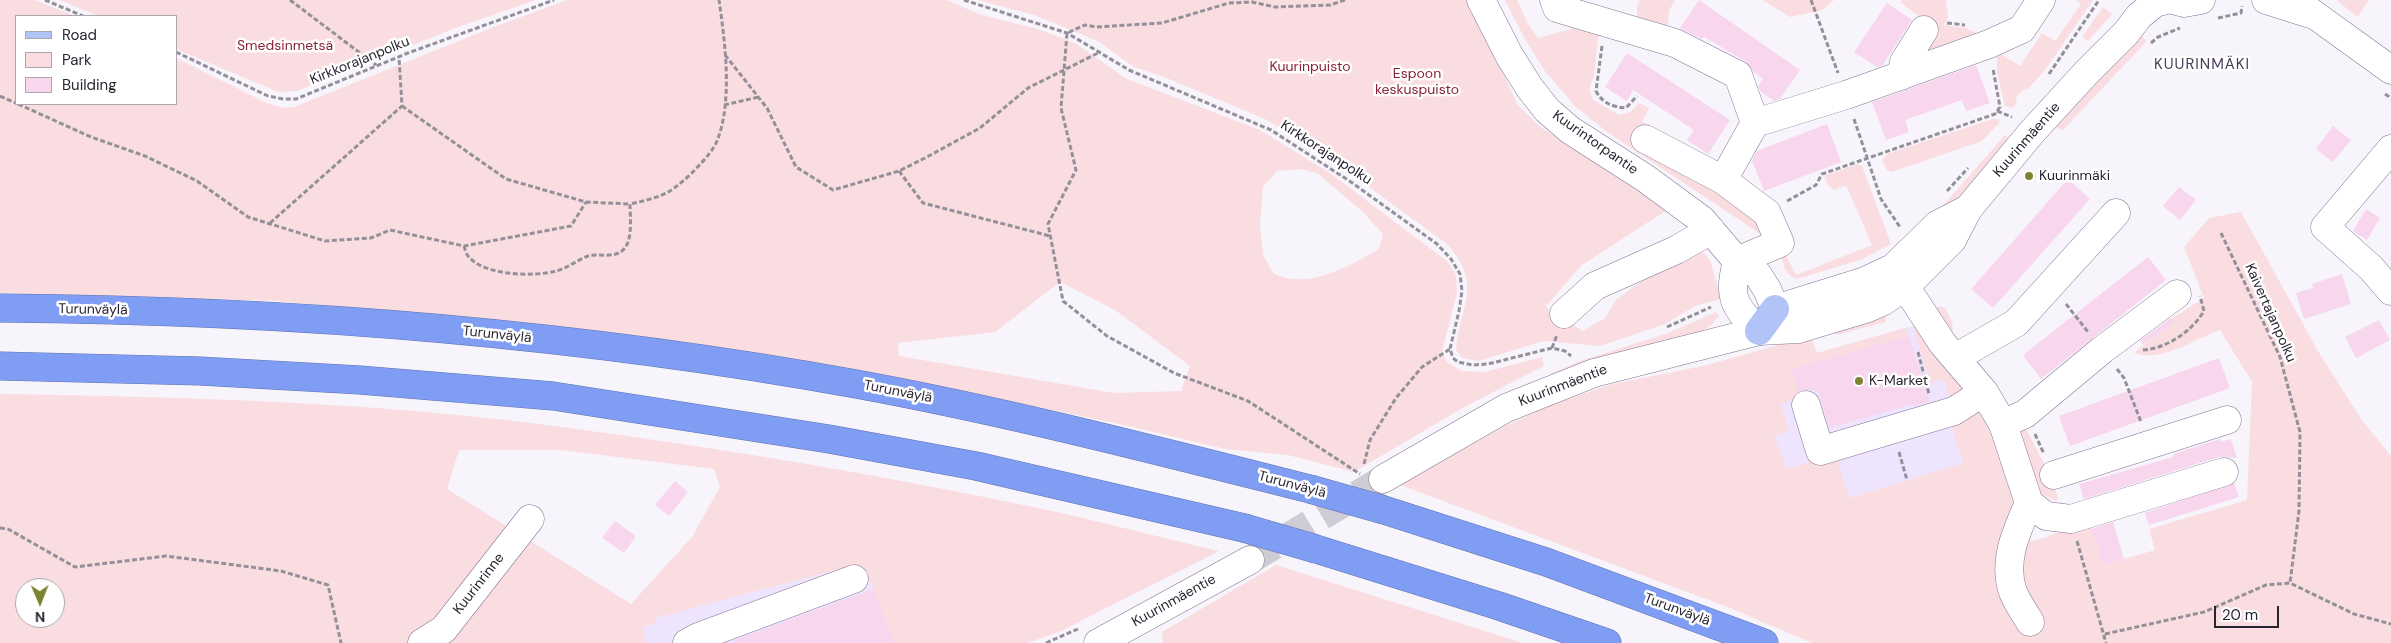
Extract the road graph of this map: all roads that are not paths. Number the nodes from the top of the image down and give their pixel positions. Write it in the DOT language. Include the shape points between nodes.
graph roads {
  1 [pos="1482,0"];
  2 [pos="1554,0"];
  3 [pos="2042,0"];
  4 [pos="2129,0"];
  5 [pos="2166,0"];
  6 [pos="2173,0"];
  7 [pos="2266,0"];
  8 [pos="2294,0"];
  9 [pos="2207,10"];
  10 [pos="2320,18"];
  11 [pos="1924,30"];
  12 [pos="2391,70"];
  13 [pos="2086,73"];
  14 [pos="1901,76"];
  15 [pos="1755,123"];
  16 [pos="1645,139"];
  17 [pos="2391,149"];
  18 [pos="1723,180"];
  19 [pos="2116,213"];
  20 [pos="1711,230"];
  21 [pos="1737,261"];
  22 [pos="1900,277"];
  23 [pos="2391,291"];
  24 [pos="2177,294"];
  25 [pos="0,308"];
  26 [pos="1775,309"];
  27 [pos="1564,314"];
  28 [pos="1759,331"];
  29 [pos="1955,358"];
  30 [pos="0,366"];
  31 [pos="1984,392"];
  32 [pos="1806,406"];
  33 [pos="2227,420"];
  34 [pos="2003,424"];
  35 [pos="2224,472"];
  36 [pos="2054,475"];
  37 [pos="1383,480"];
  38 [pos="2029,502"];
  39 [pos="530,519"];
  40 [pos="1250,560"];
  41 [pos="854,579"];
  42 [pos="2030,622"];
  43 [pos="1134,634"];
  44 [pos="422,643"];
  45 [pos="688,643"];
  46 [pos="1098,643"];
  47 [pos="1607,643"];
  48 [pos="1764,643"];
  1 -- 20 [label="street, Kuurintorpantie" via="1510,54 1547,110 1570,130 1645,178"];
  2 -- 15 [label="street" via="1557,8 1675,43 1738,75"];
  3 -- 14 [label="street" via="2022,29"];
  4 -- 13 [label="street, Kuurinmäentie"];
  5 -- 13 [label="street, Kuurinmäentie" via="2139,16"];
  6 -- 9 [label="street"];
  7 -- 10 [label="street"];
  8 -- 10 [label="street"];
  10 -- 12 [label="street"];
  11 -- 14 [label="street" via="1904,62"];
  13 -- 22 [label="street, Kuurinmäentie" via="1968,209 1937,225"];
  14 -- 15 [label="street"];
  15 -- 18 [label="street"];
  16 -- 18 [label="street"];
  17 -- 23 [label="street" via="2325,227 2371,268"];
  18 -- 21 [label="street" via="1767,212 1780,244"];
  19 -- 29 [label="street" via="2016,323"];
  20 -- 21 [label="street, Kuurintorpantie"];
  20 -- 27 [label="street" via="1676,250 1595,286"];
  21 -- 26 [label="street, Kuurintorpantie" via="1758,275"];
  21 -- 28 [label="street" via="1732,283 1738,310"];
  22 -- 26 [label="street, Kuurinmäentie" via="1864,281"];
  22 -- 28 [label="street, Kuurinmäentie" via="1868,308 1798,329"];
  22 -- 29 [label="street"];
  24 -- 34 [label="street" via="2102,350 2025,414"];
  25 -- 48 [label="highway, Turunväylä, bridge" via="200,313 367,323 558,342 854,384 999,412 1384,510 1546,562"];
  26 -- 28 [label="main road"];
  28 -- 37 [label="street, Kuurinmäentie" via="1594,373 1536,395 1506,408"];
  29 -- 31 [label="street"];
  30 -- 47 [label="highway, bridge" via="200,371 553,396 829,439 976,466 1244,528 1499,606"];
  31 -- 32 [label="street" via="1954,411 1820,451"];
  31 -- 34 [label="street"];
  33 -- 36 [label="street"];
  34 -- 38 [label="street"];
  35 -- 38 [label="street" via="2071,519 2046,516"];
  38 -- 42 [label="street" via="2014,535 2009,566 2012,591"];
  39 -- 44 [label="street, Kuurinrinne" via="444,629"];
  40 -- 43 [label="street, Kuurinmäentie"];
  41 -- 45 [label="street" via="698,636"];
  43 -- 46 [label="street, Kuurinmäentie"];
}
